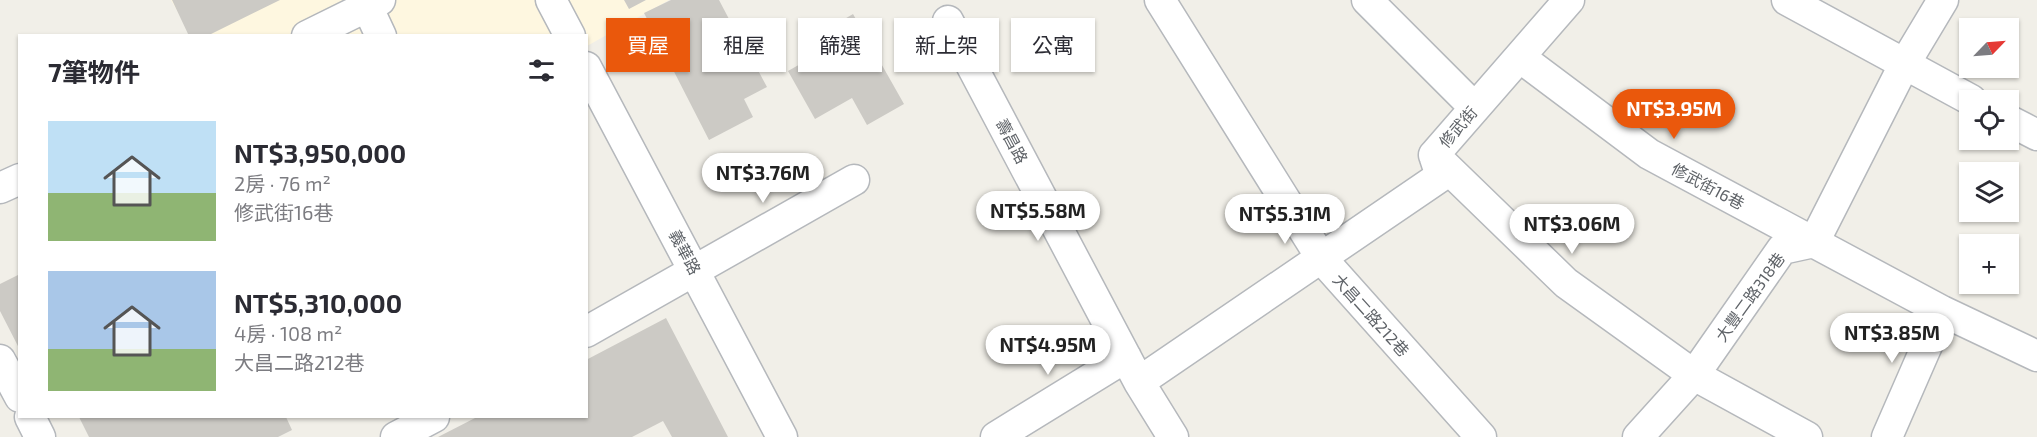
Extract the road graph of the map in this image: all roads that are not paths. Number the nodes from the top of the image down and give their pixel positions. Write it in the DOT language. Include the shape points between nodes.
graph roads {
  1 [pos="551,0"];
  2 [pos="1160,0"];
  3 [pos="1367,0"];
  4 [pos="1569,0"];
  5 [pos="1787,0"];
  6 [pos="1943,0"];
  7 [pos="374,3"];
  8 [pos="311,34"];
  9 [pos="381,34"];
  10 [pos="569,34"];
  11 [pos="1521,58"];
  12 [pos="1904,65"];
  13 [pos="588,71"];
  14 [pos="975,72"];
  15 [pos="1959,94"];
  16 [pos="1475,108"];
  17 [pos="2019,126"];
  18 [pos="2037,135"];
  19 [pos="1434,155"];
  20 [pos="18,180"];
  21 [pos="854,180"];
  22 [pos="0,188"];
  23 [pos="1814,242"];
  24 [pos="1322,259"];
  25 [pos="694,269"];
  26 [pos="1942,311"];
  27 [pos="588,331"];
  28 [pos="2037,356"];
  29 [pos="0,360"];
  30 [pos="1133,369"];
  31 [pos="1694,375"];
  32 [pos="18,393"];
  33 [pos="30,418"];
  34 [pos="432,418"];
  35 [pos="40,437"];
  36 [pos="396,437"];
  37 [pos="782,437"];
  38 [pos="996,437"];
  39 [pos="1173,437"];
  40 [pos="1481,437"];
  41 [pos="1638,437"];
  42 [pos="1807,437"];
  43 [pos="1887,437"];
  1 -- 10 [label="street"];
  2 -- 24 [label="street, 大昌二路212巷"];
  3 -- 16 [label="street"];
  4 -- 11 [label="street, 修武街"];
  5 -- 12 [label="street"];
  6 -- 12 [label="street"];
  7 -- 8 [label="street"];
  7 -- 9 [label="street"];
  11 -- 16 [label="street, 修武街"];
  11 -- 23 [label="street, 修武街16巷" via="1649,154"];
  12 -- 15 [label="street"];
  12 -- 23 [label="street"];
  13 -- 25 [label="street, 義華路"];
  14 -- 30 [label="street, 壽昌路"];
  16 -- 19 [label="street, 修武街"];
  17 -- 18 [label="street"];
  19 -- 24 [label="street, 修武街" via="1441,176"];
  19 -- 31 [label="street" via="1566,283"];
  20 -- 22 [label="street"];
  21 -- 25 [label="street"];
  23 -- 26 [label="street, 修武街16巷"];
  23 -- 31 [label="street, 大豐二路318巷" via="1782,249"];
  24 -- 30 [label="street"];
  24 -- 40 [label="street, 大昌二路212巷"];
  25 -- 27 [label="street"];
  25 -- 37 [label="street, 義華路"];
  26 -- 28 [label="street, 修武街16巷"];
  26 -- 43 [label="street"];
  29 -- 32 [label="street"];
  30 -- 38 [label="street"];
  30 -- 39 [label="street, 壽昌路"];
  31 -- 41 [label="street, 大豐二路318巷"];
  31 -- 42 [label="street"];
  33 -- 35 [label="street"];
  34 -- 36 [label="street"];
}
